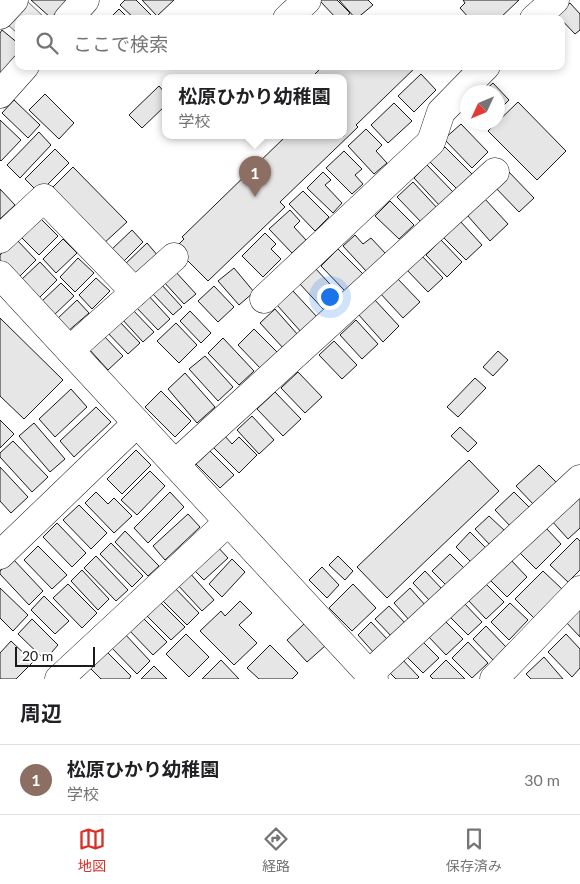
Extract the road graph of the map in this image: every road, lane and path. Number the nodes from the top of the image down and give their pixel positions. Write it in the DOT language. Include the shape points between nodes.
graph roads {
  1 [pos="14,0"];
  2 [pos="85,0"];
  3 [pos="307,0"];
  4 [pos="555,0"];
  5 [pos="0,15"];
  6 [pos="72,15"];
  7 [pos="291,15"];
  8 [pos="538,15"];
  9 [pos="21,70"];
  10 [pos="482,70"];
  11 [pos="0,94"];
  12 [pos="495,172"];
  13 [pos="0,239"];
  14 [pos="174,257"];
  15 [pos="0,275"];
  16 [pos="135,292"];
  17 [pos="264,299"];
  18 [pos="70,350"];
  19 [pos="137,423"];
  20 [pos="175,464"];
  21 [pos="580,479"];
  22 [pos="228,522"];
  23 [pos="0,555"];
  24 [pos="580,590"];
  25 [pos="371,676"];
  26 [pos="59,679"];
  27 [pos="494,679"];
  1 -- 5 [label="street"];
  2 -- 6 [label="street"];
  3 -- 7 [label="street"];
  4 -- 8 [label="street"];
  9 -- 11 [label="street"];
  10 -- 17 [label="street" via="442,112 431,142"];
  12 -- 20 [label="street"];
  13 -- 16 [label="street" via="44,198"];
  14 -- 16 [label="street"];
  15 -- 18 [label="street"];
  16 -- 18 [label="street"];
  18 -- 19 [label="street"];
  19 -- 20 [label="street"];
  19 -- 23 [label="street"];
  20 -- 22 [label="street"];
  21 -- 25 [label="street"];
  22 -- 25 [label="street"];
  22 -- 26 [label="street"];
  24 -- 27 [label="street"];
}
